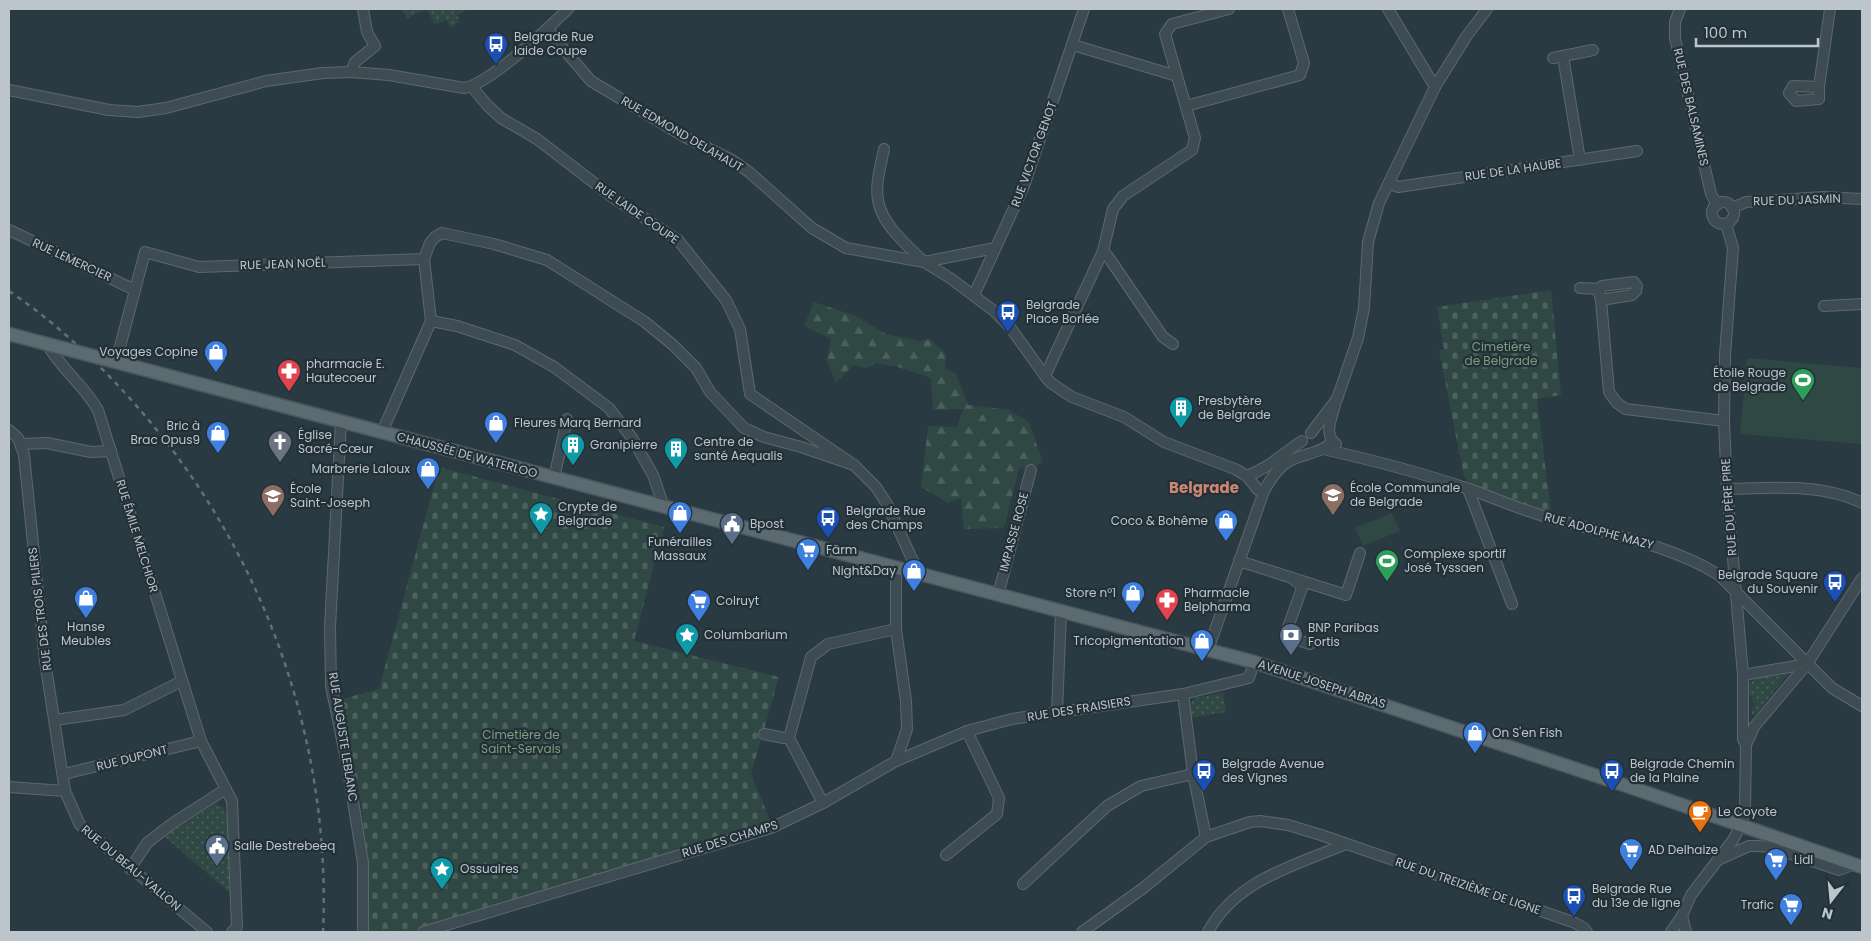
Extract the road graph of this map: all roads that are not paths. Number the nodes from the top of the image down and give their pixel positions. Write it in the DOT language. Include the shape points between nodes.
graph roads {
  1 [pos="363,9"];
  2 [pos="568,9"];
  3 [pos="1084,9"];
  4 [pos="1229,9"];
  5 [pos="1288,9"];
  6 [pos="1388,9"];
  7 [pos="1486,9"];
  8 [pos="1680,9"];
  9 [pos="1830,9"];
  10 [pos="548,28"];
  11 [pos="1073,46"];
  12 [pos="1593,50"];
  13 [pos="352,72"];
  14 [pos="1177,76"];
  15 [pos="472,87"];
  16 [pos="1435,87"];
  17 [pos="1819,87"];
  18 [pos="9,90"];
  19 [pos="1186,106"];
  20 [pos="884,149"];
  21 [pos="1637,151"];
  22 [pos="1580,160"];
  23 [pos="1389,183"];
  24 [pos="1862,199"];
  25 [pos="1716,205"];
  26 [pos="1732,208"];
  27 [pos="1726,224"];
  28 [pos="9,230"];
  29 [pos="995,248"];
  30 [pos="1103,251"];
  31 [pos="424,259"];
  32 [pos="924,262"];
  33 [pos="1580,288"];
  34 [pos="1600,289"];
  35 [pos="136,290"];
  36 [pos="974,295"];
  37 [pos="1601,300"];
  38 [pos="1862,304"];
  39 [pos="1824,306"];
  40 [pos="431,321"];
  41 [pos="9,334"];
  42 [pos="47,344"];
  43 [pos="1173,344"];
  44 [pos="116,362"];
  45 [pos="1045,376"];
  46 [pos="1337,399"];
  47 [pos="567,419"];
  48 [pos="1724,421"];
  49 [pos="341,422"];
  50 [pos="9,430"];
  51 [pos="382,432"];
  52 [pos="1312,434"];
  53 [pos="1330,436"];
  54 [pos="1302,441"];
  55 [pos="21,444"];
  56 [pos="1323,449"];
  57 [pos="111,451"];
  58 [pos="1302,454"];
  59 [pos="1357,456"];
  60 [pos="854,465"];
  61 [pos="1030,470"];
  62 [pos="1260,471"];
  63 [pos="554,478"];
  64 [pos="1271,479"];
  65 [pos="1249,480"];
  66 [pos="1468,489"];
  67 [pos="1727,489"];
  68 [pos="1264,491"];
  69 [pos="1862,503"];
  70 [pos="1259,504"];
  71 [pos="664,507"];
  72 [pos="1360,553"];
  73 [pos="1239,561"];
  74 [pos="896,568"];
  75 [pos="921,574"];
  76 [pos="1291,578"];
  77 [pos="1862,578"];
  78 [pos="1736,593"];
  79 [pos="998,595"];
  80 [pos="1512,604"];
  81 [pos="1061,611"];
  82 [pos="896,629"];
  83 [pos="1310,644"];
  84 [pos="1208,650"];
  85 [pos="1254,662"];
  86 [pos="1807,664"];
  87 [pos="1743,675"];
  88 [pos="182,681"];
  89 [pos="1183,694"];
  90 [pos="1862,706"];
  91 [pos="1057,712"];
  92 [pos="55,720"];
  93 [pos="967,731"];
  94 [pos="764,734"];
  95 [pos="789,738"];
  96 [pos="201,741"];
  97 [pos="1746,745"];
  98 [pos="896,761"];
  99 [pos="64,774"];
  100 [pos="1193,774"];
  101 [pos="9,786"];
  102 [pos="226,789"];
  103 [pos="65,792"];
  104 [pos="823,803"];
  105 [pos="1741,825"];
  106 [pos="1206,837"];
  107 [pos="1346,844"];
  108 [pos="946,855"];
  109 [pos="1717,860"];
  110 [pos="1858,866"];
  111 [pos="130,869"];
  112 [pos="1023,884"];
  113 [pos="1682,916"];
  114 [pos="450,929"];
  115 [pos="207,932"];
  116 [pos="232,932"];
  117 [pos="363,932"];
  118 [pos="423,932"];
  119 [pos="1082,932"];
  120 [pos="1208,932"];
  121 [pos="1587,932"];
  122 [pos="1671,932"];
  123 [pos="1686,932"];
  1 -- 13 [label="street" via="367,32 375,46 355,62"];
  2 -- 10 [label="street"];
  3 -- 11 [label="street, RUE VICTOR GENOT"];
  4 -- 14 [label="street" via="1172,24 1165,34"];
  5 -- 19 [label="street" via="1304,63 1300,75"];
  6 -- 16 [label="street"];
  7 -- 16 [label="street"];
  8 -- 25 [label="street, RUE DES BALSAMINES" via="1675,22 1675,38"];
  9 -- 17 [label="street"];
  10 -- 15 [label="street" via="507,63"];
  10 -- 32 [label="street, RUE EDMOND DELAHAUT" via="591,81 685,137 732,160 812,228 846,248"];
  11 -- 14 [label="street"];
  11 -- 29 [label="street, RUE VICTOR GENOT" via="1024,186"];
  12 -- 22 [label="street" via="1558,57"];
  13 -- 15 [label="street"];
  13 -- 18 [label="street" via="266,81 166,108 138,112 109,110"];
  14 -- 19 [label="street"];
  15 -- 60 [label="street, RUE LAIDE COUPE" via="501,118 537,139 615,200 678,240 726,300 740,329 750,394"];
  16 -- 23 [label="street"];
  19 -- 30 [label="street" via="1195,138 1192,150 1123,196 1114,209"];
  20 -- 32 [label="street" via="877,199 882,214"];
  21 -- 22 [label="street, RUE DE LA HAUBE"];
  22 -- 23 [label="street, RUE DE LA HAUBE" via="1398,187"];
  23 -- 46 [label="street" via="1379,203 1368,242 1364,308 1358,338"];
  24 -- 26 [label="street, RUE DU JASMIN" via="1823,197 1746,202"];
  25 -- 26 [label="street, RUE DU JASMIN" via="1723,202"];
  25 -- 27 [label="street" via="1712,211 1713,218"];
  26 -- 27 [label="street" via="1733,217"];
  27 -- 48 [label="street" via="1733,248"];
  28 -- 35 [label="street, RUE LEMERCIER"];
  29 -- 32 [label="street"];
  29 -- 36 [label="street, RUE VICTOR GENOT"];
  30 -- 43 [label="street" via="1162,337"];
  30 -- 45 [label="street"];
  31 -- 35 [label="street, RUE JEAN NOËL" via="199,267 145,252"];
  31 -- 40 [label="street"];
  31 -- 60 [label="street" via="430,244 442,233 547,260 645,322 673,345 696,368 710,392 744,428"];
  32 -- 36 [label="street, RUE EDMOND DELAHAUT"];
  33 -- 34 [label="street"];
  34 -- 37 [label="street"];
  34 -- 37 [label="street" via="1630,282 1637,286 1632,295"];
  35 -- 44 [label="street"];
  36 -- 45 [label="street, RUE EDMOND DELAHAUT" via="1010,327"];
  37 -- 48 [label="street" via="1609,392 1617,403 1626,409"];
  38 -- 39 [label="street"];
  40 -- 51 [label="street"];
  40 -- 71 [label="street" via="515,344 554,367 609,408 632,438 653,476"];
  41 -- 42 [label="main road, CHAUSSÉE DE WATERLOO"];
  42 -- 44 [label="main road, CHAUSSÉE DE WATERLOO, bridge"];
  42 -- 57 [label="street, RUE ÉMILE MELCHIOR" via="89,394 98,410"];
  44 -- 49 [label="main road, CHAUSSÉE DE WATERLOO"];
  45 -- 65 [label="street, RUE EDMOND DELAHAUT" via="1072,397 1112,411 1164,442 1235,469"];
  46 -- 52 [label="street"];
  46 -- 53 [label="street"];
  47 -- 63 [label="street"];
  48 -- 67 [label="street, RUE DU PÈRE PIRE"];
  49 -- 51 [label="main road, CHAUSSÉE DE WATERLOO"];
  49 -- 117 [label="street, RUE AUGUSTE LEBLANC" via="330,627 332,686 363,862"];
  50 -- 55 [label="street"];
  51 -- 63 [label="main road, CHAUSSÉE DE WATERLOO"];
  52 -- 53 [label="street" via="1324,428"];
  52 -- 54 [label="street"];
  53 -- 56 [label="street" via="1329,446"];
  53 -- 59 [label="street, RUE ADOLPHE MAZY"];
  54 -- 58 [label="street" via="1298,450"];
  54 -- 62 [label="street"];
  55 -- 57 [label="street" via="47,442 92,452"];
  55 -- 92 [label="street, RUE DES TROIS PILIERS" via="45,661"];
  56 -- 58 [label="street"];
  56 -- 59 [label="street, RUE ADOLPHE MAZY"];
  57 -- 88 [label="street, RUE ÉMILE MELCHIOR"];
  58 -- 64 [label="street" via="1286,462"];
  59 -- 66 [label="street, RUE ADOLPHE MAZY"];
  60 -- 75 [label="street, RUE LAIDE COUPE" via="876,487 887,504"];
  61 -- 79 [label="street, IMPASSE ROSE"];
  62 -- 64 [label="street" via="1269,473"];
  62 -- 65 [label="street"];
  63 -- 71 [label="main road, CHAUSSÉE DE WATERLOO"];
  64 -- 68 [label="street"];
  65 -- 68 [label="street, RUE EDMOND DELAHAUT" via="1258,490"];
  65 -- 70 [label="street"];
  66 -- 78 [label="street, RUE ADOLPHE MAZY" via="1537,514 1685,556 1719,575"];
  66 -- 80 [label="street"];
  67 -- 69 [label="street" via="1828,492 1847,495"];
  67 -- 78 [label="street, RUE DU PÈRE PIRE"];
  68 -- 70 [label="street"];
  70 -- 73 [label="street"];
  71 -- 74 [label="main road, CHAUSSÉE DE WATERLOO"];
  72 -- 76 [label="street" via="1346,595"];
  73 -- 76 [label="street"];
  73 -- 84 [label="street"];
  74 -- 75 [label="main road, AVENUE JOSEPH ABRAS"];
  74 -- 82 [label="street"];
  75 -- 79 [label="main road, AVENUE JOSEPH ABRAS"];
  76 -- 83 [label="street" via="1302,588 1286,633 1288,637"];
  77 -- 86 [label="street"];
  78 -- 86 [label="street, RUE ADOLPHE MAZY"];
  78 -- 87 [label="street, RUE DU PÈRE PIRE"];
  79 -- 81 [label="main road, AVENUE JOSEPH ABRAS"];
  81 -- 84 [label="main road, AVENUE JOSEPH ABRAS"];
  81 -- 91 [label="street"];
  82 -- 95 [label="street" via="828,644 811,657"];
  82 -- 98 [label="street" via="907,729"];
  84 -- 85 [label="main road, AVENUE JOSEPH ABRAS"];
  85 -- 89 [label="street, RUE DES FRAISIERS" via="1249,678"];
  85 -- 105 [label="main road, AVENUE JOSEPH ABRAS"];
  86 -- 87 [label="street"];
  86 -- 90 [label="street, RUE ADOLPHE MAZY" via="1832,688"];
  86 -- 97 [label="street" via="1754,727"];
  87 -- 97 [label="street, RUE DU PÈRE PIRE" via="1743,739"];
  88 -- 92 [label="street" via="124,710"];
  88 -- 96 [label="street, RUE ÉMILE MELCHIOR"];
  89 -- 91 [label="street, RUE DES FRAISIERS"];
  89 -- 100 [label="street"];
  91 -- 93 [label="street, RUE DES FRAISIERS"];
  92 -- 99 [label="street, RUE DES TROIS PILIERS"];
  93 -- 98 [label="street, RUE DES FRAISIERS"];
  93 -- 108 [label="street" via="999,798 996,814"];
  94 -- 95 [label="street"];
  95 -- 104 [label="street"];
  96 -- 99 [label="street, RUE DUPONT"];
  96 -- 102 [label="street, RUE ÉMILE MELCHIOR"];
  97 -- 105 [label="street, RUE DU PÈRE PIRE" via="1745,809"];
  98 -- 104 [label="street, RUE DES CHAMPS"];
  99 -- 103 [label="street, RUE DES TROIS PILIERS"];
  100 -- 106 [label="street"];
  100 -- 112 [label="street" via="1141,786 1107,806"];
  101 -- 103 [label="street"];
  102 -- 111 [label="street" via="147,843"];
  102 -- 116 [label="street, RUE ÉMILE MELCHIOR" via="232,801 235,859 237,927"];
  103 -- 111 [label="street, RUE DU BEAU-VALLON" via="80,825"];
  104 -- 114 [label="street, RUE DES CHAMPS" via="770,828"];
  105 -- 109 [label="street"];
  105 -- 110 [label="main road, AVENUE JOSEPH ABRAS"];
  106 -- 107 [label="street, RUE DU TREIZIÈME DE LIGNE" via="1250,822 1274,822"];
  106 -- 119 [label="street"];
  107 -- 120 [label="street" via="1258,881 1224,910"];
  107 -- 121 [label="street, RUE DU TREIZIÈME DE LIGNE" via="1573,922"];
  109 -- 110 [label="street" via="1749,846 1757,846 1771,847 1839,870"];
  109 -- 113 [label="street" via="1691,896"];
  111 -- 115 [label="street, RUE DU BEAU-VALLON"];
  113 -- 122 [label="street"];
  113 -- 123 [label="street"];
  114 -- 118 [label="street, RUE DES CHAMPS"];
}
